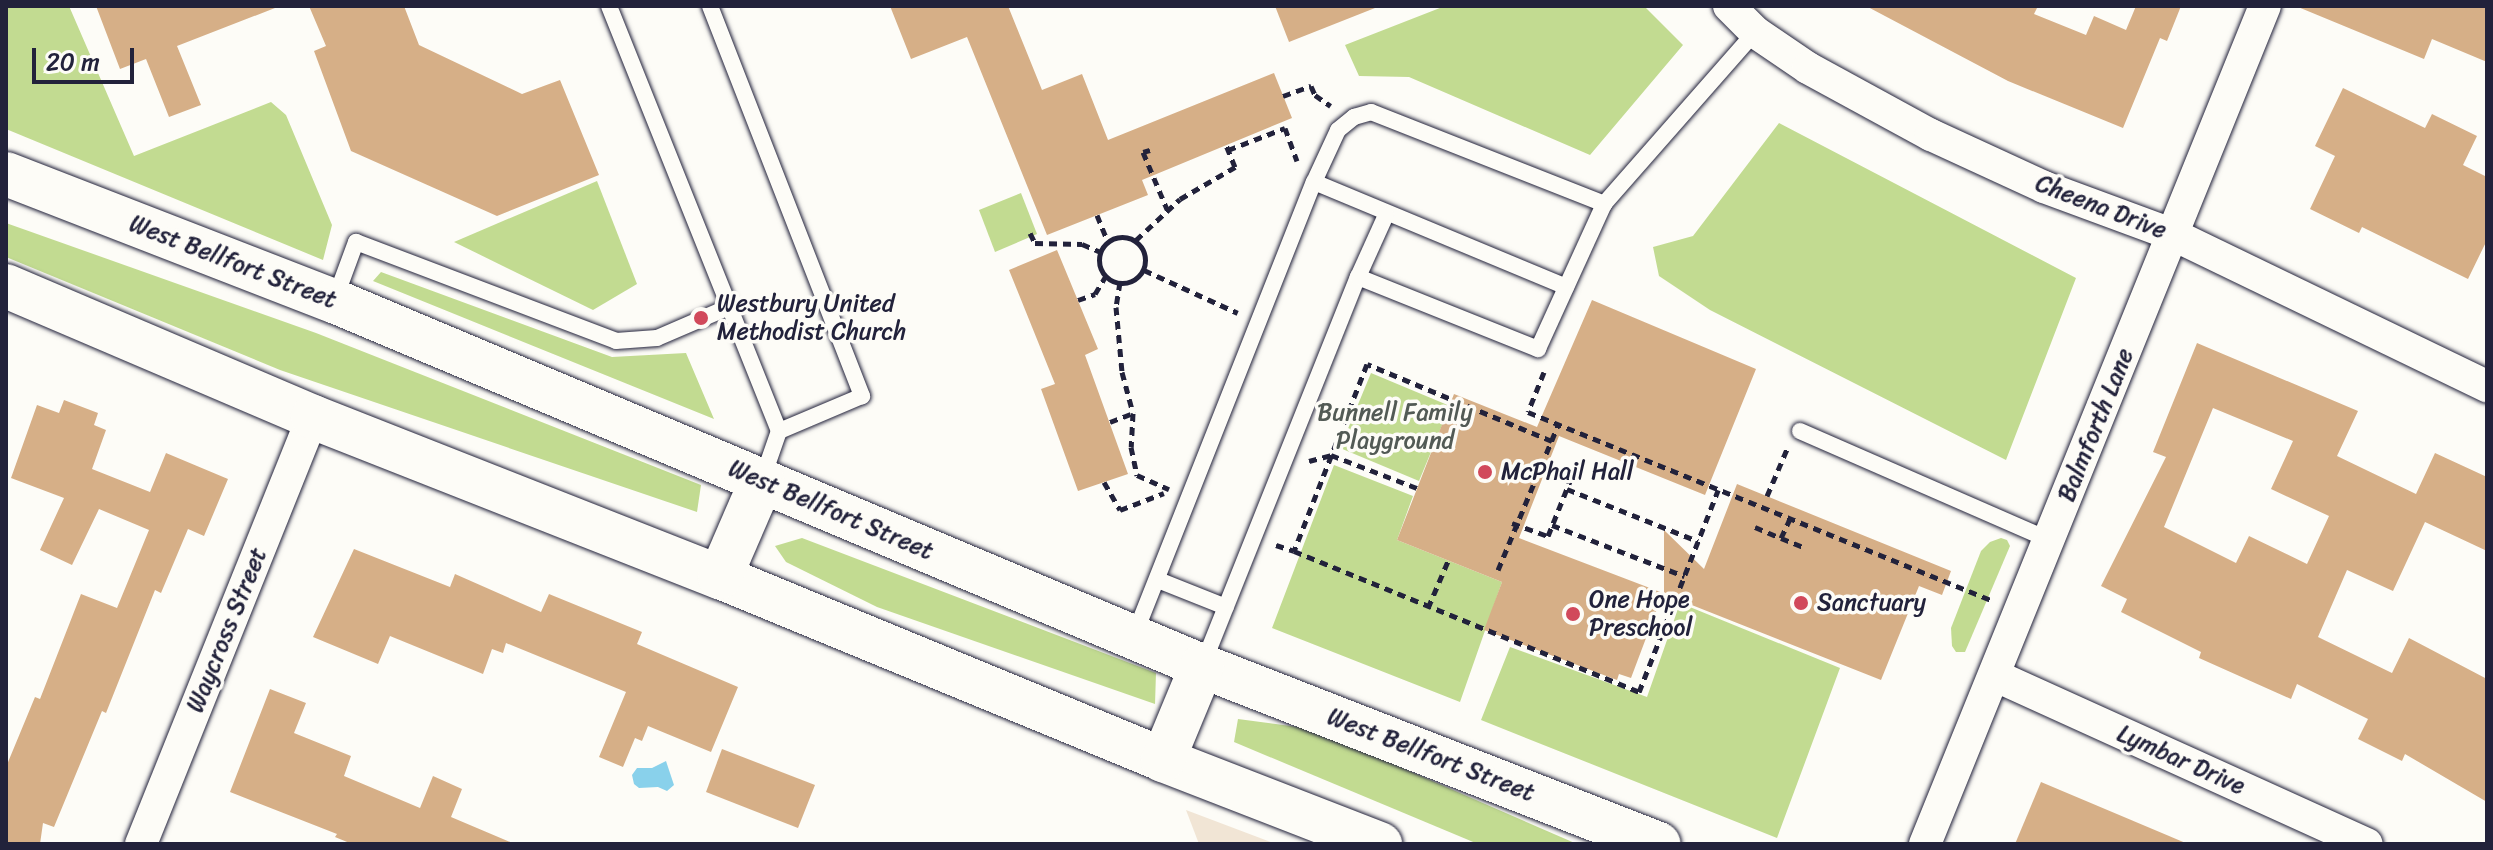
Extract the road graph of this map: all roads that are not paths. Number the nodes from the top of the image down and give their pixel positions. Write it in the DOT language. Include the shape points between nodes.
graph roads {
  1 [pos="609,6"];
  2 [pos="710,6"];
  3 [pos="1729,6"];
  4 [pos="2265,6"];
  5 [pos="1755,32"];
  6 [pos="6,174"];
  7 [pos="1312,187"];
  8 [pos="1604,204"];
  9 [pos="1386,215"];
  10 [pos="2174,235"];
  11 [pos="1358,277"];
  12 [pos="6,286"];
  13 [pos="1566,287"];
  14 [pos="334,301"];
  15 [pos="729,307"];
  16 [pos="2487,386"];
  17 [pos="313,417"];
  18 [pos="779,431"];
  19 [pos="1800,431"];
  20 [pos="762,480"];
  21 [pos="2049,540"];
  22 [pos="720,577"];
  23 [pos="1158,580"];
  24 [pos="1226,607"];
  25 [pos="1134,637"];
  26 [pos="1202,666"];
  27 [pos="1996,676"];
  28 [pos="1163,760"];
  29 [pos="141,844"];
  30 [pos="1380,844"];
  31 [pos="1658,844"];
  32 [pos="1925,844"];
  33 [pos="2367,844"];
  1 -- 15 [label="lane"];
  2 -- 18 [label="lane" via="862,396"];
  3 -- 5 [label="street, Cheena Drive"];
  4 -- 10 [label="street, Balmforth Lane"];
  5 -- 8 [label="lane"];
  5 -- 10 [label="street, Cheena Drive" via="1808,68 1931,135 2044,187"];
  6 -- 14 [label="main road, West Bellfort Street"];
  7 -- 8 [label="lane" via="1338,130 1371,112"];
  7 -- 9 [label="lane"];
  7 -- 23 [label="lane"];
  8 -- 13 [label="lane"];
  9 -- 11 [label="lane"];
  9 -- 13 [label="lane"];
  10 -- 16 [label="street, Cheena Drive"];
  10 -- 21 [label="street, Balmforth Lane"];
  11 -- 13 [label="lane" via="1538,349"];
  11 -- 24 [label="lane"];
  12 -- 17 [label="main road"];
  14 -- 15 [label="lane" via="356,242 616,341 657,338"];
  14 -- 20 [label="main road, West Bellfort Street"];
  15 -- 18 [label="lane"];
  17 -- 22 [label="main road"];
  17 -- 29 [label="street, Waycross Street"];
  18 -- 20 [label="lane"];
  19 -- 21 [label="lane"];
  20 -- 22 [label="main road"];
  20 -- 25 [label="main road, West Bellfort Street"];
  21 -- 27 [label="street, Balmforth Lane"];
  22 -- 28 [label="main road"];
  23 -- 24 [label="lane"];
  23 -- 25 [label="lane"];
  24 -- 26 [label="lane"];
  25 -- 26 [label="main road, West Bellfort Street"];
  26 -- 28 [label="main road"];
  26 -- 31 [label="main road, West Bellfort Street"];
  27 -- 32 [label="street, Balmforth Lane"];
  27 -- 33 [label="street, Lymbar Drive"];
  28 -- 30 [label="main road"];
}
